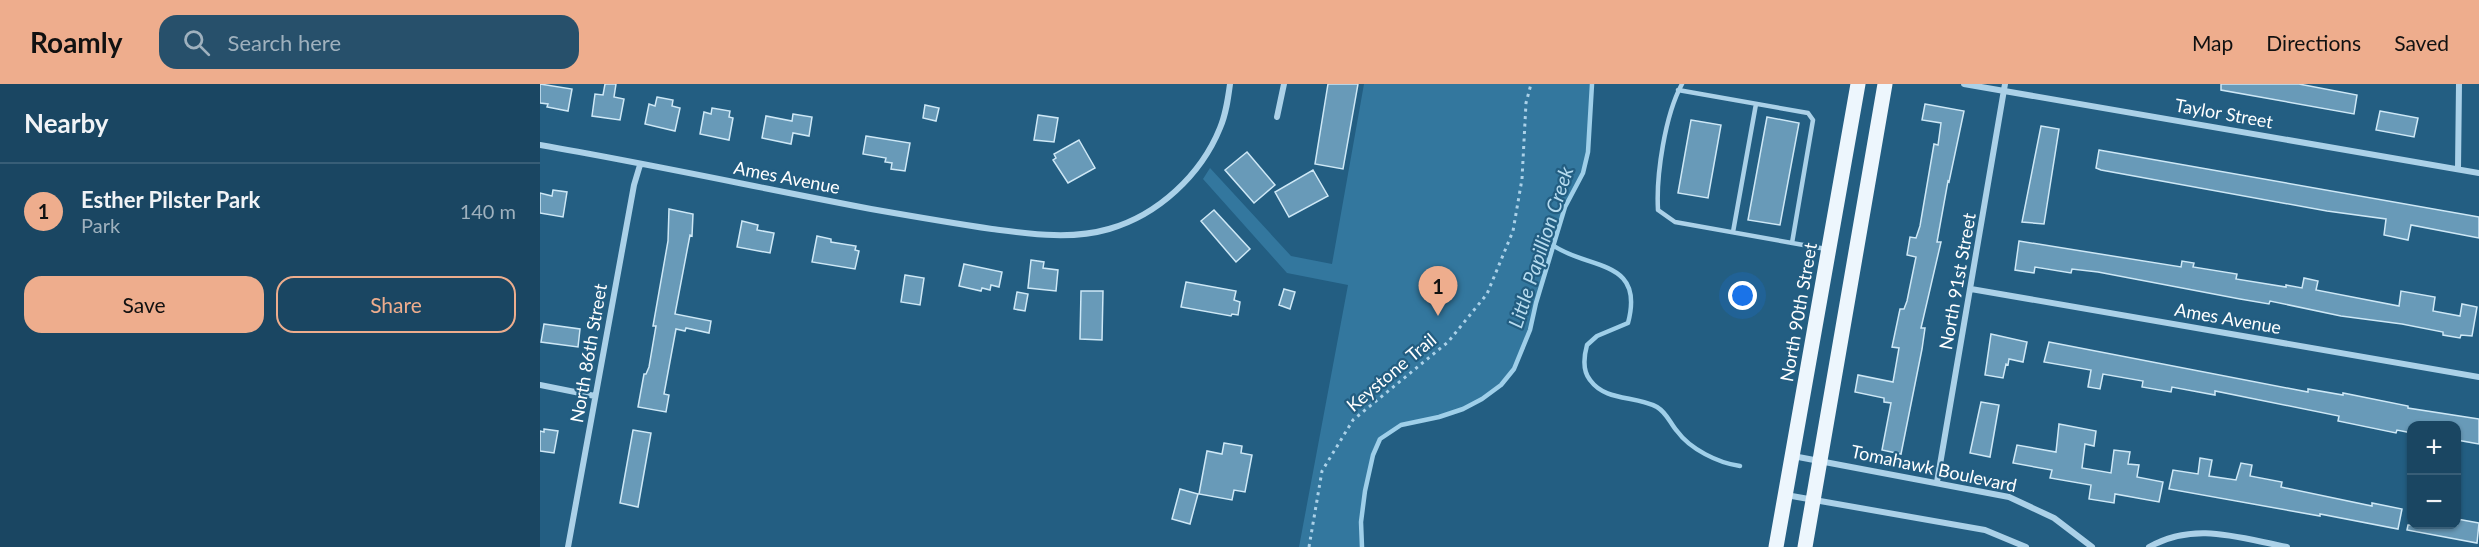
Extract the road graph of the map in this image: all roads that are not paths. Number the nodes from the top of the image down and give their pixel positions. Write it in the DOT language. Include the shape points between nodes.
graph roads {
  1 [pos="1230,84"];
  2 [pos="1284,84"];
  3 [pos="1682,84"];
  4 [pos="1858,84"];
  5 [pos="1885,84"];
  6 [pos="1964,84"];
  7 [pos="2459,84"];
  8 [pos="2005,87"];
  9 [pos="1678,90"];
  10 [pos="1756,104"];
  11 [pos="1277,117"];
  12 [pos="540,145"];
  13 [pos="640,165"];
  14 [pos="2458,169"];
  15 [pos="2479,173"];
  16 [pos="1733,232"];
  17 [pos="1792,243"];
  18 [pos="1828,250"];
  19 [pos="1971,288"];
  20 [pos="2479,377"];
  21 [pos="540,385"];
  22 [pos="595,396"];
  23 [pos="1793,456"];
  24 [pos="1820,460"];
  25 [pos="1937,482"];
  26 [pos="1786,495"];
  27 [pos="1813,499"];
  28 [pos="568,547"];
  29 [pos="1776,547"];
  30 [pos="1804,547"];
  31 [pos="2026,547"];
  32 [pos="2092,547"];
  33 [pos="2149,547"];
  34 [pos="2287,547"];
  1 -- 13 [label="street, Ames Avenue" via="1221,128 1213,143 1196,168 1160,205 1109,230 1082,235 1030,234 939,222"];
  2 -- 11 [label="street"];
  3 -- 9 [label="lane"];
  4 -- 18 [label="main road, North 90th Street"];
  5 -- 24 [label="main road"];
  6 -- 8 [label="street, Taylor Street"];
  7 -- 14 [label="street"];
  8 -- 14 [label="street, Taylor Street"];
  8 -- 19 [label="street, North 91st Street"];
  9 -- 10 [label="lane"];
  9 -- 16 [label="lane" via="1672,102 1657,188 1658,210 1675,222"];
  10 -- 16 [label="lane"];
  10 -- 17 [label="lane" via="1808,113 1813,120"];
  12 -- 13 [label="street, Ames Avenue"];
  13 -- 22 [label="street, North 86th Street"];
  14 -- 15 [label="street, Taylor Street"];
  16 -- 17 [label="lane"];
  17 -- 18 [label="lane"];
  18 -- 23 [label="main road, North 90th Street"];
  19 -- 20 [label="street, Ames Avenue"];
  19 -- 25 [label="street, North 91st Street"];
  21 -- 22 [label="street"];
  22 -- 28 [label="street, North 86th Street"];
  23 -- 24 [label="street, Tomahawk Boulevard"];
  23 -- 26 [label="main road, North 90th Street"];
  24 -- 25 [label="street, Tomahawk Boulevard"];
  24 -- 27 [label="main road"];
  25 -- 32 [label="street, Tomahawk Boulevard" via="2032,506"];
  26 -- 27 [label="street"];
  26 -- 29 [label="main road, North 90th Street"];
  27 -- 30 [label="main road"];
  27 -- 31 [label="street" via="1985,530"];
  33 -- 34 [label="street" via="2175,536 2201,532"];
}
